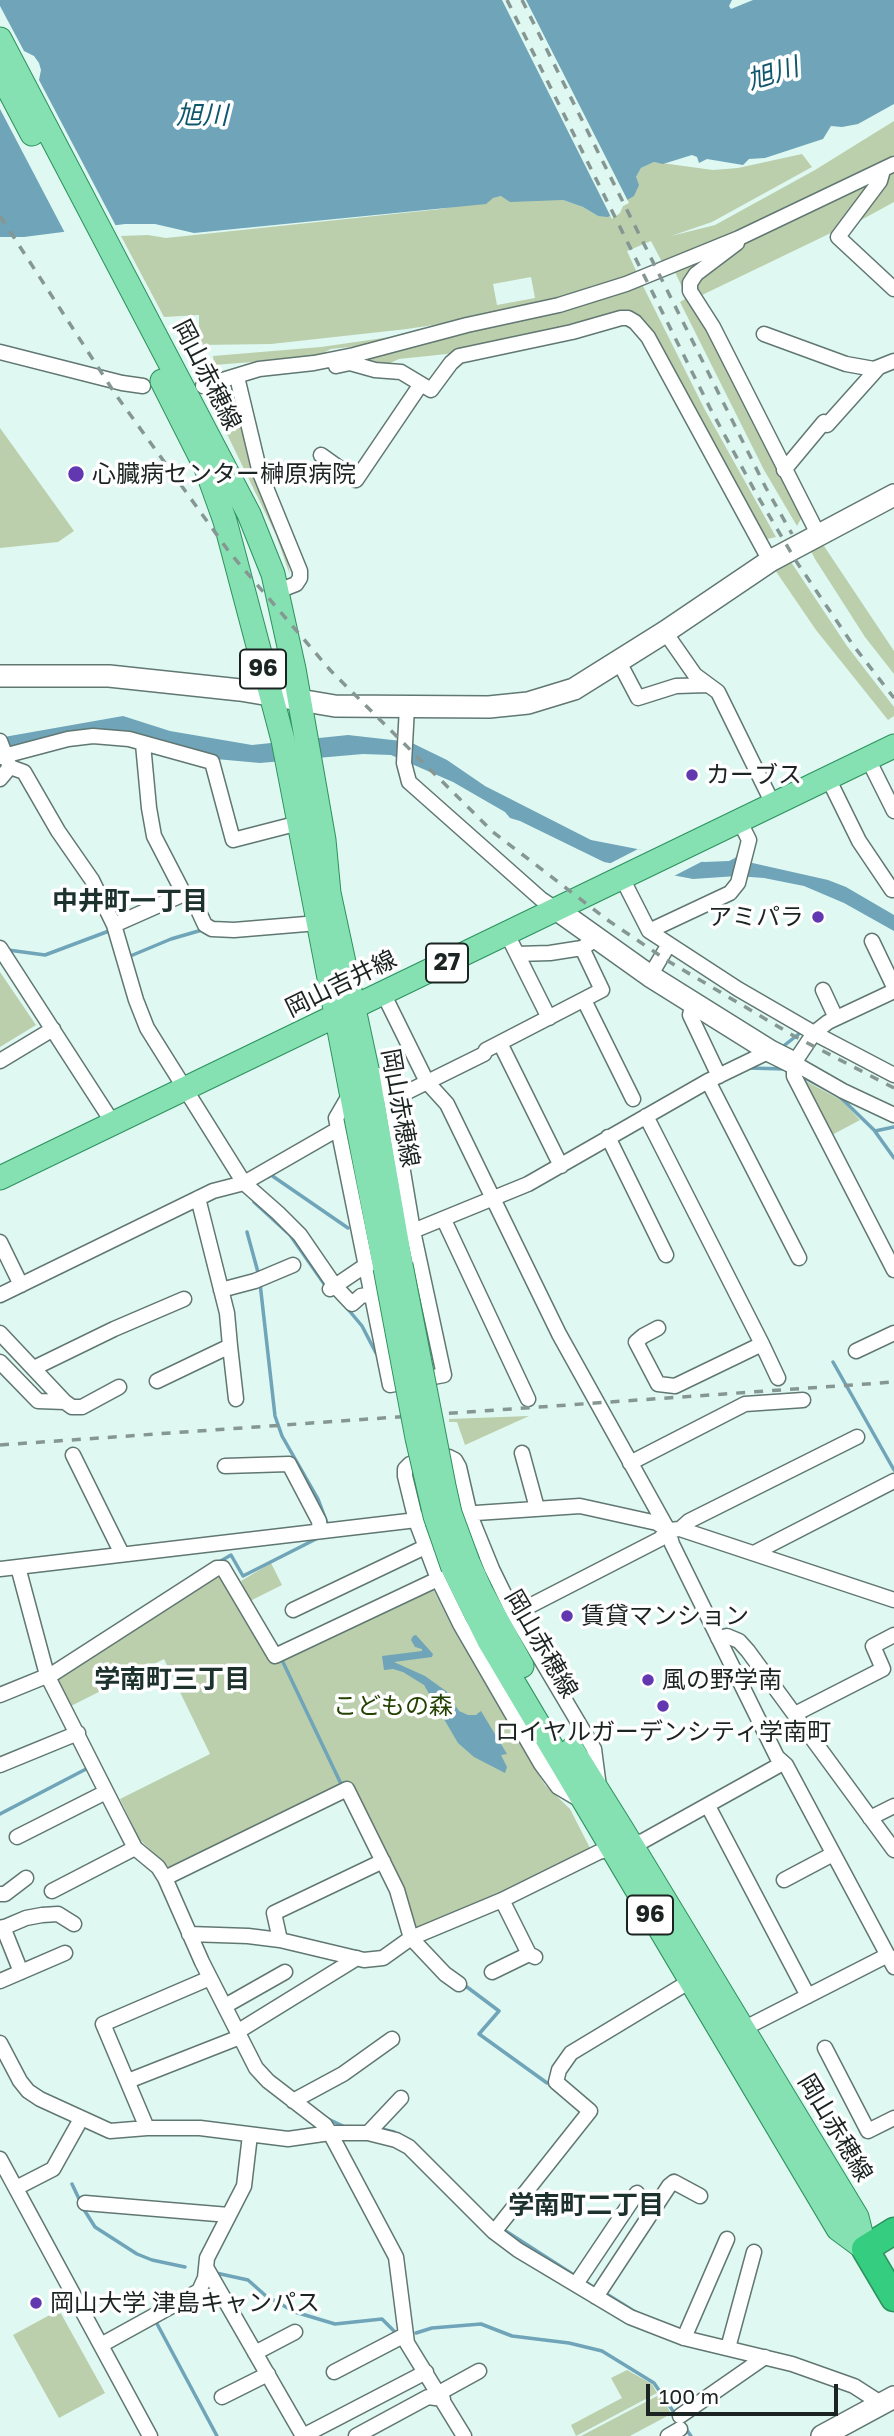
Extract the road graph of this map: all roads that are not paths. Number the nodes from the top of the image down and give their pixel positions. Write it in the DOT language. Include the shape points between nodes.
graph roads {
  1 [pos="0,39"];
  2 [pos="0,74"];
  3 [pos="889,167"];
  4 [pos="746,234"];
  5 [pos="894,289"];
  6 [pos="764,334"];
  7 [pos="149,338"];
  8 [pos="0,352"];
  9 [pos="894,361"];
  10 [pos="310,363"];
  11 [pos="878,368"];
  12 [pos="237,377"];
  13 [pos="421,384"];
  14 [pos="143,386"];
  15 [pos="203,386"];
  16 [pos="321,455"];
  17 [pos="785,470"];
  18 [pos="894,495"];
  19 [pos="818,534"];
  20 [pos="770,561"];
  21 [pos="278,591"];
  22 [pos="665,632"];
  23 [pos="619,662"];
  24 [pos="0,676"];
  25 [pos="708,685"];
  26 [pos="270,695"];
  27 [pos="299,699"];
  28 [pos="407,707"];
  29 [pos="143,744"];
  30 [pos="894,746"];
  31 [pos="3,754"];
  32 [pos="868,759"];
  33 [pos="828,778"];
  34 [pos="0,779"];
  35 [pos="773,804"];
  36 [pos="894,811"];
  37 [pos="739,820"];
  38 [pos="299,823"];
  39 [pos="621,876"];
  40 [pos="892,890"];
  41 [pos="184,894"];
  42 [pos="556,909"];
  43 [pos="318,923"];
  44 [pos="114,925"];
  45 [pos="649,931"];
  46 [pos="873,941"];
  47 [pos="588,942"];
  48 [pos="512,944"];
  49 [pos="669,944"];
  50 [pos="0,948"];
  51 [pos="650,976"];
  52 [pos="894,988"];
  53 [pos="823,990"];
  54 [pos="383,993"];
  55 [pos="584,1000"];
  56 [pos="693,1002"];
  57 [pos="344,1012"];
  58 [pos="834,1015"];
  59 [pos="549,1018"];
  60 [pos="52,1029"];
  61 [pos="814,1033"];
  62 [pos="500,1043"];
  63 [pos="770,1051"];
  64 [pos="0,1061"];
  65 [pos="367,1069"];
  66 [pos="794,1069"];
  67 [pos="715,1074"];
  68 [pos="894,1075"];
  69 [pos="427,1082"];
  70 [pos="186,1088"];
  71 [pos="350,1094"];
  72 [pos="634,1099"];
  73 [pos="391,1100"];
  74 [pos="894,1115"];
  75 [pos="646,1116"];
  76 [pos="113,1123"];
  77 [pos="338,1129"];
  78 [pos="608,1138"];
  79 [pos="559,1163"];
  80 [pos="0,1178"];
  81 [pos="244,1183"];
  82 [pos="198,1198"];
  83 [pos="494,1199"];
  84 [pos="444,1220"];
  85 [pos="413,1231"];
  86 [pos="0,1242"];
  87 [pos="888,1243"];
  88 [pos="666,1255"];
  89 [pos="799,1258"];
  90 [pos="293,1265"];
  91 [pos="384,1266"];
  92 [pos="894,1270"];
  93 [pos="21,1285"];
  94 [pos="331,1289"];
  95 [pos="221,1290"];
  96 [pos="372,1294"];
  97 [pos="0,1295"];
  98 [pos="184,1299"];
  99 [pos="658,1328"];
  100 [pos="0,1333"];
  101 [pos="894,1333"];
  102 [pos="762,1344"];
  103 [pos="230,1346"];
  104 [pos="856,1351"];
  105 [pos="21,1354"];
  106 [pos="3,1365"];
  107 [pos="34,1368"];
  108 [pos="778,1378"];
  109 [pos="157,1381"];
  110 [pos="119,1387"];
  111 [pos="236,1399"];
  112 [pos="528,1399"];
  113 [pos="803,1400"];
  114 [pos="65,1402"];
  115 [pos="858,1437"];
  116 [pos="522,1453"];
  117 [pos="73,1455"];
  118 [pos="630,1463"];
  119 [pos="225,1466"];
  120 [pos="894,1481"];
  121 [pos="537,1508"];
  122 [pos="470,1514"];
  123 [pos="416,1521"];
  124 [pos="674,1530"];
  125 [pos="320,1531"];
  126 [pos="425,1547"];
  127 [pos="754,1553"];
  128 [pos="122,1554"];
  129 [pos="18,1567"];
  130 [pos="0,1569"];
  131 [pos="453,1569"];
  132 [pos="894,1600"];
  133 [pos="293,1610"];
  134 [pos="514,1614"];
  135 [pos="894,1635"];
  136 [pos="718,1638"];
  137 [pos="50,1674"];
  138 [pos="0,1695"];
  139 [pos="795,1714"];
  140 [pos="78,1733"];
  141 [pos="783,1763"];
  142 [pos="0,1765"];
  143 [pos="106,1792"];
  144 [pos="592,1799"];
  145 [pos="708,1805"];
  146 [pos="894,1806"];
  147 [pos="870,1818"];
  148 [pos="18,1838"];
  149 [pos="621,1846"];
  150 [pos="135,1848"];
  151 [pos="894,1850"];
  152 [pos="833,1854"];
  153 [pos="380,1862"];
  154 [pos="168,1877"];
  155 [pos="26,1878"];
  156 [pos="784,1880"];
  157 [pos="52,1891"];
  158 [pos="0,1894"];
  159 [pos="502,1900"];
  160 [pos="74,1924"];
  161 [pos="2,1928"];
  162 [pos="193,1934"];
  163 [pos="411,1938"];
  164 [pos="280,1940"];
  165 [pos="65,1953"];
  166 [pos="357,1958"];
  167 [pos="891,1961"];
  168 [pos="21,1972"];
  169 [pos="285,1972"];
  170 [pos="492,1972"];
  171 [pos="699,1977"];
  172 [pos="210,1978"];
  173 [pos="0,1981"];
  174 [pos="459,1984"];
  175 [pos="808,1996"];
  176 [pos="228,2005"];
  177 [pos="743,2029"];
  178 [pos="241,2032"];
  179 [pos="392,2039"];
  180 [pos="0,2043"];
  181 [pos="825,2048"];
  182 [pos="128,2081"];
  183 [pos="401,2098"];
  184 [pos="296,2099"];
  185 [pos="894,2118"];
  186 [pos="81,2119"];
  187 [pos="146,2128"];
  188 [pos="371,2129"];
  189 [pos="330,2133"];
  190 [pos="250,2135"];
  191 [pos="0,2159"];
  192 [pos="19,2187"];
  193 [pos="637,2193"];
  194 [pos="700,2196"];
  195 [pos="85,2203"];
  196 [pos="229,2215"];
  197 [pos="497,2228"];
  198 [pos="894,2231"];
  199 [pos="727,2239"];
  200 [pos="865,2249"];
  201 [pos="754,2252"];
  202 [pos="207,2269"];
  203 [pos="579,2280"];
  204 [pos="599,2293"];
  205 [pos="894,2298"];
  206 [pos="295,2332"];
  207 [pos="686,2334"];
  208 [pos="405,2335"];
  209 [pos="104,2343"];
  210 [pos="729,2345"];
  211 [pos="255,2353"];
  212 [pos="765,2357"];
  213 [pos="480,2371"];
  214 [pos="334,2372"];
  215 [pos="426,2372"];
  216 [pos="268,2374"];
  217 [pos="441,2396"];
  218 [pos="222,2397"];
  219 [pos="888,2400"];
  220 [pos="676,2427"];
  221 [pos="150,2436"];
  222 [pos="303,2436"];
  223 [pos="356,2436"];
  224 [pos="464,2436"];
  225 [pos="822,2436"];
  1 -- 7 [label="main road, 岡山赤穂線 / 96"];
  2 -- 7 [label="main road, 岡山赤穂線 / 96"];
  3 -- 4 [label="street"];
  3 -- 5 [label="street" via="838,237"];
  4 -- 10 [label="street" via="626,284 559,304"];
  4 -- 17 [label="street" via="696,274 689,287"];
  6 -- 11 [label="street" via="846,365"];
  7 -- 21 [label="main road, 岡山赤穂線 / 96" via="249,514"];
  7 -- 26 [label="main road, 岡山赤穂線 / 96" via="216,494 239,565"];
  8 -- 14 [label="street"];
  9 -- 11 [label="street"];
  10 -- 12 [label="street" via="259,369"];
  10 -- 13 [label="street" via="314,371 350,363 401,372"];
  11 -- 17 [label="street" via="827,425 824,422"];
  12 -- 15 [label="street"];
  12 -- 21 [label="street" via="260,472 300,571 296,584"];
  13 -- 16 [label="street" via="356,480"];
  13 -- 20 [label="street" via="431,390 451,363 467,353 628,318 648,337"];
  17 -- 19 [label="street"];
  18 -- 19 [label="street"];
  19 -- 20 [label="street"];
  20 -- 22 [label="street"];
  21 -- 27 [label="main road, 岡山赤穂線 / 96"];
  22 -- 23 [label="street"];
  22 -- 25 [label="street" via="695,675"];
  23 -- 25 [label="street" via="638,698 676,686"];
  23 -- 28 [label="street" via="573,689 528,703"];
  24 -- 26 [label="street" via="109,676"];
  25 -- 35 [label="street" via="718,692"];
  26 -- 27 [label="street"];
  26 -- 38 [label="main road, 岡山赤穂線 / 96"];
  27 -- 28 [label="street" via="335,706"];
  27 -- 57 [label="main road, 岡山赤穂線 / 96" via="324,840"];
  28 -- 42 [label="street" via="404,763 409,782"];
  29 -- 31 [label="street" via="93,736"];
  29 -- 38 [label="street" via="212,762 233,840"];
  29 -- 41 [label="street" via="154,836"];
  30 -- 32 [label="main road, 岡山吉井線 / 27"];
  31 -- 34 [label="street"];
  31 -- 44 [label="street" via="24,772 92,880"];
  32 -- 33 [label="main road, 岡山吉井線 / 27"];
  32 -- 36 [label="street"];
  33 -- 35 [label="main road, 岡山吉井線 / 27"];
  33 -- 40 [label="street" via="859,841"];
  35 -- 37 [label="main road, 岡山吉井線 / 27"];
  37 -- 39 [label="main road, 岡山吉井線 / 27"];
  37 -- 45 [label="street" via="749,840 738,883 730,893"];
  38 -- 43 [label="main road, 岡山赤穂線 / 96"];
  39 -- 42 [label="main road, 岡山吉井線 / 27"];
  39 -- 45 [label="street"];
  41 -- 43 [label="street" via="192,897 205,925 212,929"];
  41 -- 44 [label="street"];
  42 -- 47 [label="street"];
  42 -- 48 [label="main road, 岡山吉井線 / 27"];
  43 -- 57 [label="main road, 岡山赤穂線 / 96"];
  44 -- 70 [label="street" via="144,1021"];
  45 -- 49 [label="street"];
  46 -- 52 [label="street"];
  47 -- 48 [label="street" via="550,953"];
  47 -- 51 [label="street"];
  47 -- 55 [label="street" via="602,990"];
  48 -- 54 [label="main road, 岡山吉井線 / 27"];
  48 -- 59 [label="street"];
  49 -- 51 [label="street"];
  49 -- 61 [label="street"];
  50 -- 60 [label="street"];
  51 -- 56 [label="street"];
  52 -- 58 [label="street"];
  53 -- 58 [label="street"];
  54 -- 57 [label="main road, 岡山吉井線 / 27"];
  54 -- 69 [label="street"];
  55 -- 59 [label="street"];
  55 -- 72 [label="street"];
  56 -- 63 [label="street"];
  56 -- 67 [label="street" via="690,1015"];
  57 -- 65 [label="main road, 岡山赤穂線 / 96"];
  57 -- 70 [label="main road, 岡山吉井線 / 27"];
  57 -- 71 [label="main road, 岡山赤穂線 / 96"];
  58 -- 61 [label="street"];
  59 -- 62 [label="street"];
  60 -- 64 [label="street"];
  60 -- 76 [label="street"];
  61 -- 66 [label="street"];
  61 -- 68 [label="street"];
  62 -- 69 [label="street"];
  62 -- 79 [label="street"];
  63 -- 66 [label="street"];
  63 -- 67 [label="street"];
  65 -- 73 [label="street" via="377,1075"];
  65 -- 91 [label="main road, 岡山赤穂線 / 96"];
  66 -- 74 [label="street"];
  66 -- 87 [label="street"];
  67 -- 75 [label="street"];
  67 -- 89 [label="street"];
  69 -- 73 [label="street"];
  69 -- 83 [label="street" via="447,1104"];
  70 -- 76 [label="main road, 岡山吉井線 / 27"];
  70 -- 81 [label="street"];
  71 -- 77 [label="street" via="338,1111"];
  71 -- 91 [label="main road, 岡山赤穂線 / 96"];
  73 -- 85 [label="street"];
  75 -- 78 [label="street"];
  75 -- 102 [label="street"];
  76 -- 80 [label="main road, 岡山吉井線 / 27"];
  77 -- 81 [label="street"];
  77 -- 91 [label="street"];
  78 -- 79 [label="street"];
  78 -- 88 [label="street"];
  79 -- 83 [label="street"];
  81 -- 82 [label="street"];
  81 -- 94 [label="street" via="300,1236"];
  82 -- 93 [label="street"];
  82 -- 95 [label="street"];
  83 -- 84 [label="street"];
  83 -- 118 [label="street" via="559,1334"];
  84 -- 85 [label="street"];
  84 -- 112 [label="street"];
  85 -- 96 [label="street" via="444,1375 390,1385"];
  86 -- 93 [label="street"];
  87 -- 92 [label="street"];
  90 -- 95 [label="street"];
  91 -- 94 [label="street"];
  91 -- 96 [label="street"];
  91 -- 131 [label="main road, 岡山赤穂線 / 96, bridge" via="417,1438"];
  93 -- 97 [label="street"];
  94 -- 96 [label="street" via="352,1304"];
  95 -- 103 [label="street"];
  98 -- 107 [label="street"];
  99 -- 102 [label="street" via="636,1342 658,1384 675,1386"];
  100 -- 105 [label="street"];
  101 -- 104 [label="street"];
  102 -- 108 [label="street"];
  103 -- 109 [label="street"];
  103 -- 111 [label="street"];
  105 -- 106 [label="street"];
  105 -- 107 [label="street"];
  106 -- 114 [label="street" via="38,1401"];
  107 -- 114 [label="street"];
  110 -- 114 [label="street" via="82,1407"];
  113 -- 118 [label="street" via="745,1404"];
  115 -- 124 [label="street"];
  116 -- 121 [label="street"];
  117 -- 128 [label="street"];
  118 -- 124 [label="street"];
  119 -- 125 [label="street" via="289,1464"];
  120 -- 127 [label="street"];
  121 -- 122 [label="street"];
  121 -- 124 [label="street" via="580,1506"];
  122 -- 123 [label="street"];
  122 -- 123 [label="street" via="459,1467 449,1457 410,1464 405,1469"];
  122 -- 134 [label="street"];
  123 -- 125 [label="street"];
  123 -- 126 [label="street"];
  124 -- 127 [label="street"];
  124 -- 134 [label="street"];
  124 -- 136 [label="street" via="672,1544"];
  125 -- 128 [label="street"];
  126 -- 131 [label="street"];
  126 -- 133 [label="street"];
  127 -- 132 [label="street"];
  128 -- 129 [label="street"];
  129 -- 130 [label="street"];
  129 -- 137 [label="street"];
  131 -- 137 [label="street" via="275,1656 223,1568 217,1568"];
  131 -- 144 [label="main road, 岡山赤穂線 / 96" via="489,1641"];
  134 -- 144 [label="street" via="594,1749"];
  135 -- 139 [label="street" via="873,1646 883,1669"];
  136 -- 139 [label="street" via="738,1641"];
  136 -- 141 [label="street"];
  137 -- 138 [label="street"];
  137 -- 140 [label="street"];
  139 -- 147 [label="street"];
  140 -- 142 [label="street"];
  140 -- 143 [label="street"];
  141 -- 145 [label="street"];
  141 -- 152 [label="street"];
  143 -- 148 [label="street"];
  143 -- 150 [label="street"];
  144 -- 149 [label="main road, 岡山赤穂線 / 96"];
  145 -- 149 [label="street" via="643,1841"];
  145 -- 175 [label="street"];
  146 -- 147 [label="street"];
  147 -- 151 [label="street"];
  149 -- 159 [label="street"];
  149 -- 171 [label="main road, 岡山赤穂線 / 96"];
  150 -- 154 [label="street"];
  150 -- 157 [label="street"];
  152 -- 156 [label="street"];
  152 -- 167 [label="street"];
  153 -- 154 [label="street" via="347,1789"];
  153 -- 163 [label="street" via="397,1890"];
  153 -- 164 [label="street" via="274,1913"];
  154 -- 162 [label="street"];
  155 -- 158 [label="street"];
  159 -- 163 [label="street"];
  159 -- 170 [label="street" via="532,1955"];
  160 -- 161 [label="street" via="53,1914"];
  161 -- 168 [label="street"];
  162 -- 164 [label="street"];
  162 -- 172 [label="street"];
  163 -- 166 [label="street" via="383,1958"];
  163 -- 174 [label="street"];
  164 -- 166 [label="street"];
  165 -- 168 [label="street"];
  166 -- 178 [label="street"];
  167 -- 175 [label="street"];
  168 -- 173 [label="street"];
  169 -- 176 [label="street"];
  171 -- 177 [label="main road, 岡山赤穂線 / 96"];
  171 -- 197 [label="street" via="571,2053 556,2082 590,2111"];
  171 -- 200 [label="main road, 岡山赤穂線 / 96" via="838,2229"];
  172 -- 176 [label="street"];
  172 -- 182 [label="street" via="103,2024"];
  175 -- 177 [label="street"];
  176 -- 178 [label="street"];
  177 -- 200 [label="main road, 岡山赤穂線 / 96" via="857,2217"];
  178 -- 182 [label="street"];
  178 -- 184 [label="street" via="256,2068"];
  179 -- 184 [label="street" via="343,2074"];
  180 -- 186 [label="street" via="27,2091"];
  181 -- 185 [label="street" via="868,2131"];
  182 -- 187 [label="street"];
  183 -- 188 [label="street"];
  184 -- 189 [label="street"];
  186 -- 187 [label="street" via="110,2131"];
  186 -- 192 [label="street" via="53,2169"];
  187 -- 190 [label="street" via="200,2128"];
  188 -- 189 [label="street"];
  188 -- 197 [label="street" via="409,2147"];
  189 -- 190 [label="street" via="288,2139"];
  189 -- 208 [label="street" via="396,2257"];
  190 -- 196 [label="street" via="244,2186"];
  191 -- 192 [label="street"];
  192 -- 209 [label="street"];
  193 -- 203 [label="street"];
  194 -- 204 [label="street" via="678,2177"];
  195 -- 196 [label="street"];
  196 -- 202 [label="street" via="207,2258"];
  197 -- 203 [label="street" via="518,2250"];
  198 -- 200 [label="highway"];
  199 -- 207 [label="street"];
  200 -- 205 [label="highway"];
  201 -- 210 [label="street"];
  202 -- 209 [label="street" via="199,2291"];
  202 -- 211 [label="street"];
  203 -- 204 [label="street"];
  204 -- 207 [label="street" via="630,2317"];
  206 -- 211 [label="street"];
  207 -- 210 [label="street"];
  208 -- 214 [label="street"];
  208 -- 215 [label="street"];
  209 -- 221 [label="street"];
  210 -- 212 [label="street"];
  211 -- 216 [label="street"];
  212 -- 219 [label="street"];
  212 -- 220 [label="street"];
  213 -- 217 [label="street"];
  215 -- 217 [label="street"];
  215 -- 222 [label="street"];
  216 -- 218 [label="street"];
  216 -- 222 [label="street"];
  217 -- 223 [label="street" via="428,2397"];
  217 -- 224 [label="street"];
  219 -- 225 [label="street"];
}
